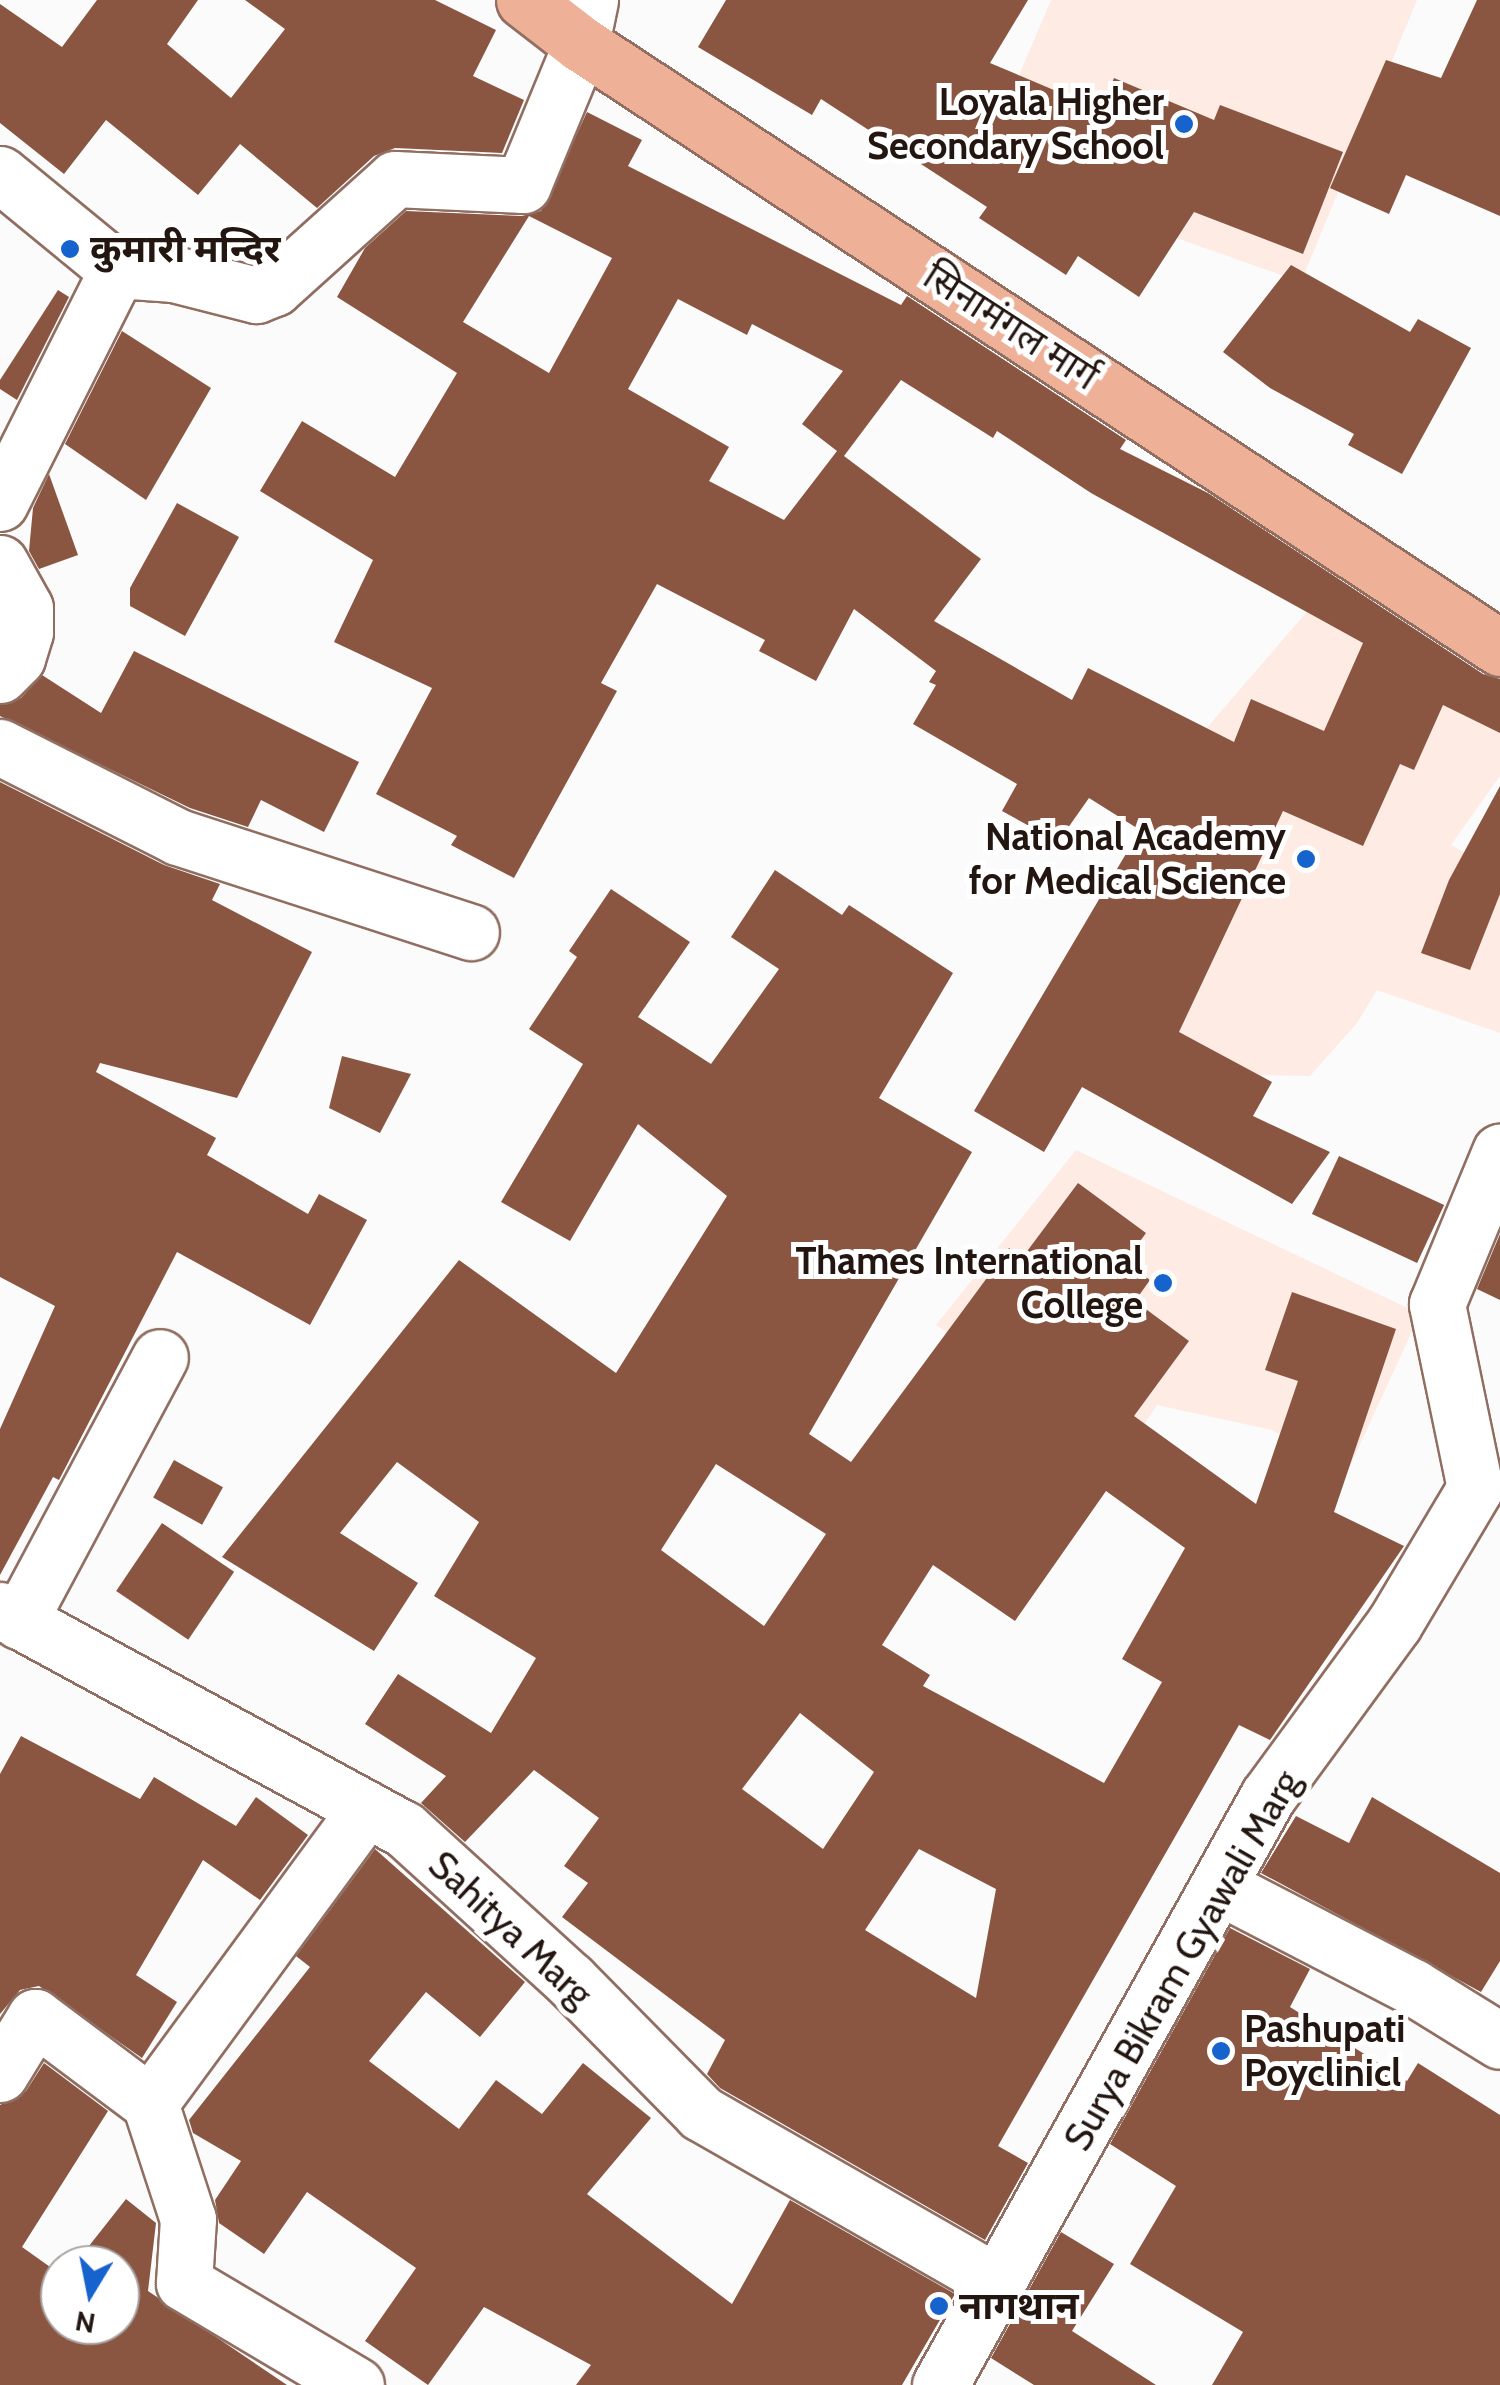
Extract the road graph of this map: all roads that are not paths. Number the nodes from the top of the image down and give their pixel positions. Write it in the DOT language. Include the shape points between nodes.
graph roads {
  1 [pos="524,0"];
  2 [pos="585,22"];
  3 [pos="0,174"];
  4 [pos="116,270"];
  5 [pos="0,503"];
  6 [pos="0,562"];
  7 [pos="1500,648"];
  8 [pos="0,675"];
  9 [pos="0,747"];
  10 [pos="471,932"];
  11 [pos="1500,1152"];
  12 [pos="160,1357"];
  13 [pos="10,1615"];
  14 [pos="366,1809"];
  15 [pos="1222,1888"];
  16 [pos="1500,2041"];
  17 [pos="0,2074"];
  18 [pos="150,2103"];
  19 [pos="998,2283"];
  20 [pos="356,2385"];
  21 [pos="940,2385"];
  1 -- 2 [label="main road, सिनामंगल मार्ग"];
  2 -- 4 [label="street" via="523,185 395,179 274,288 256,295 174,274"];
  2 -- 7 [label="main road, सिनामंगल मार्ग"];
  3 -- 4 [label="street"];
  4 -- 5 [label="street"];
  6 -- 8 [label="street" via="24,608 25,632 16,658"];
  9 -- 10 [label="street" via="178,837"];
  11 -- 15 [label="street, Surya Bikram Gyawali Marg" via="1437,1304 1476,1488 1394,1624 1268,1796"];
  12 -- 13 [label="street"];
  13 -- 14 [label="street, Sahitya Marg"];
  14 -- 18 [label="street"];
  14 -- 19 [label="street, Sahitya Marg" via="404,1829 570,1980 701,2112"];
  15 -- 16 [label="street" via="1413,1986"];
  15 -- 19 [label="street, Surya Bikram Gyawali Marg"];
  17 -- 18 [label="street" via="35,2016"];
  18 -- 20 [label="street" via="188,2219 184,2283"];
  19 -- 21 [label="street, Surya Bikram Gyawali Marg"];
}
